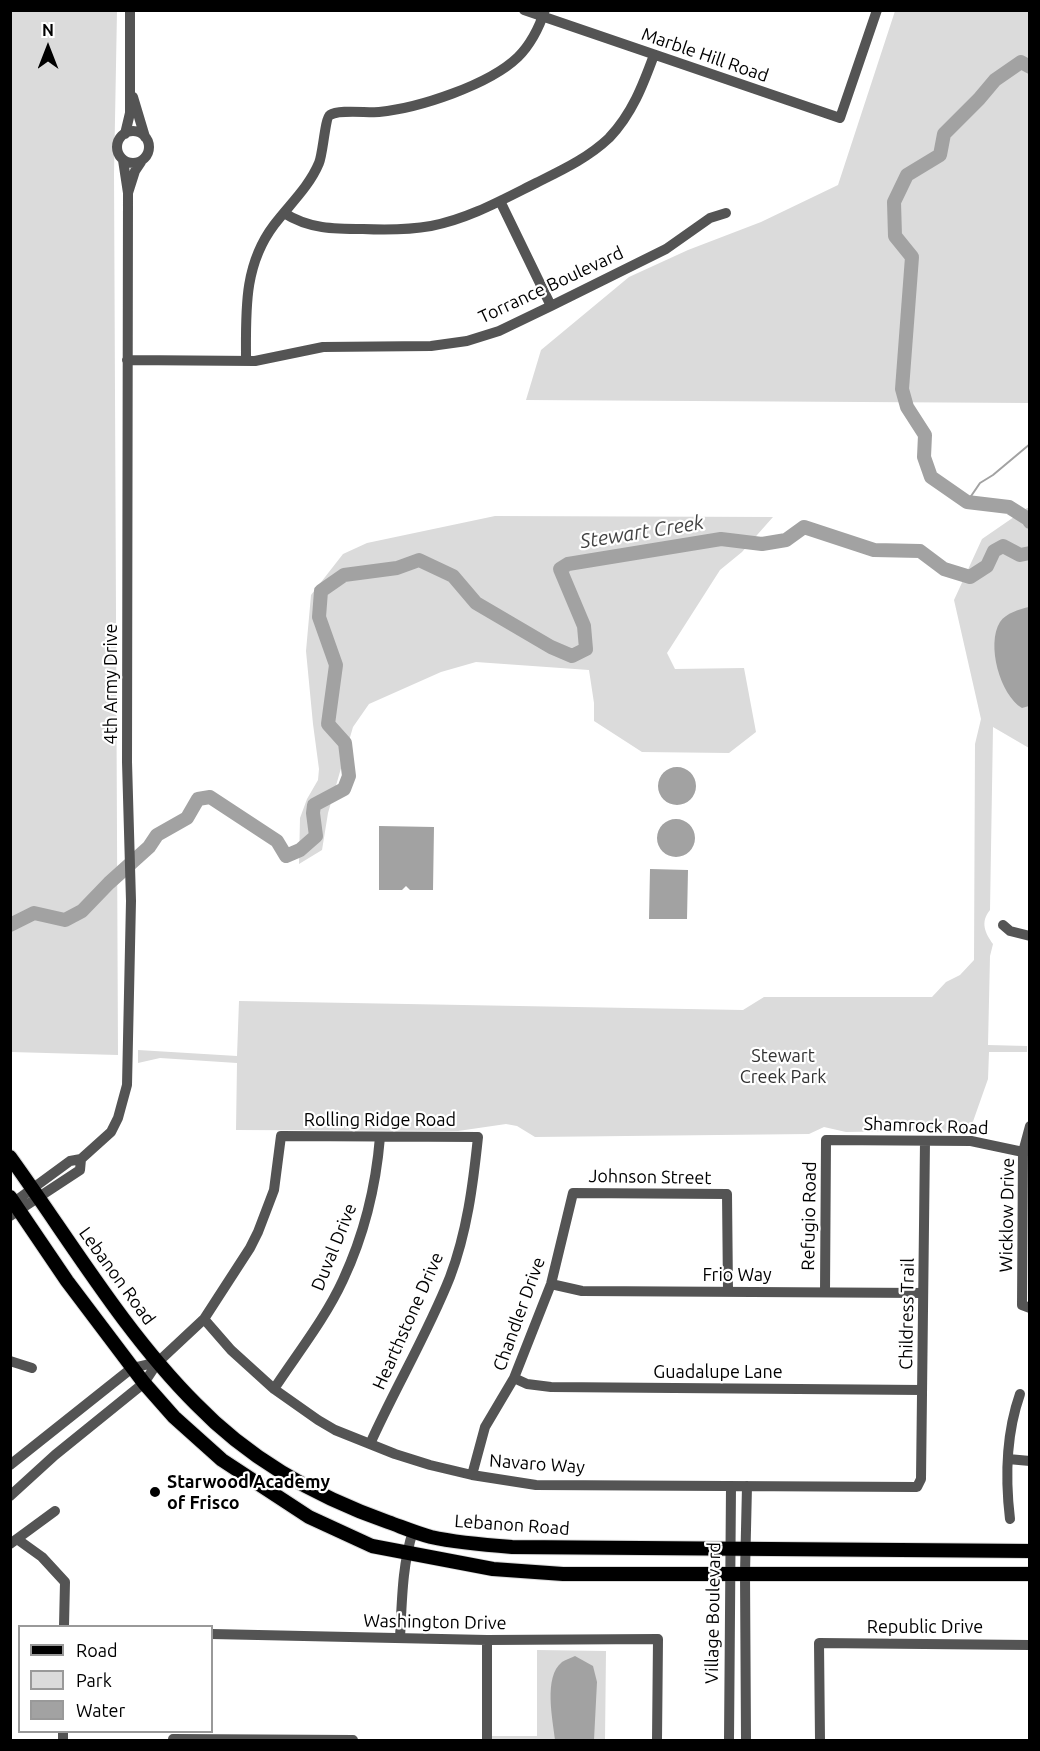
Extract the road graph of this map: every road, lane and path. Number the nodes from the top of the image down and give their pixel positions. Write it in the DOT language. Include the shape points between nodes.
graph roads {
  1 [pos="130,10"];
  2 [pos="524,10"];
  3 [pos="872,12"];
  4 [pos="544,14"];
  5 [pos="654,55"];
  6 [pos="130,90"];
  7 [pos="125,134"];
  8 [pos="145,137"];
  9 [pos="123,160"];
  10 [pos="141,162"];
  11 [pos="128,193"];
  12 [pos="500,201"];
  13 [pos="284,213"];
  14 [pos="726,213"];
  15 [pos="552,306"];
  16 [pos="127,360"];
  17 [pos="246,361"];
  18 [pos="1003,925"];
  19 [pos="1029,936"];
  20 [pos="1029,1126"];
  21 [pos="380,1137"];
  22 [pos="478,1137"];
  23 [pos="826,1140"];
  24 [pos="925,1141"];
  25 [pos="1023,1152"];
  26 [pos="10,1157"];
  27 [pos="35,1192"];
  28 [pos="573,1193"];
  29 [pos="1027,1199"];
  30 [pos="13,1206"];
  31 [pos="551,1284"];
  32 [pos="728,1291"];
  33 [pos="825,1292"];
  34 [pos="923,1293"];
  35 [pos="1026,1306"];
  36 [pos="204,1319"];
  37 [pos="10,1362"];
  38 [pos="158,1362"];
  39 [pos="32,1368"];
  40 [pos="132,1368"];
  41 [pos="514,1378"];
  42 [pos="144,1383"];
  43 [pos="274,1389"];
  44 [pos="922,1390"];
  45 [pos="1020,1394"];
  46 [pos="370,1444"];
  47 [pos="1008,1459"];
  48 [pos="1029,1461"];
  49 [pos="10,1465"];
  50 [pos="472,1475"];
  51 [pos="298,1482"];
  52 [pos="731,1486"];
  53 [pos="747,1486"];
  54 [pos="917,1487"];
  55 [pos="10,1496"];
  56 [pos="286,1502"];
  57 [pos="54,1511"];
  58 [pos="1010,1519"];
  59 [pos="413,1531"];
  60 [pos="14,1542"];
  61 [pos="738,1549"];
  62 [pos="1029,1551"];
  63 [pos="406,1552"];
  64 [pos="745,1573"];
  65 [pos="729,1574"];
  66 [pos="1029,1574"];
  67 [pos="729,1621"];
  68 [pos="745,1621"];
  69 [pos="64,1625"];
  70 [pos="213,1634"];
  71 [pos="400,1638"];
  72 [pos="487,1640"];
  73 [pos="1029,1644"];
  74 [pos="173,1737"];
  75 [pos="353,1740"];
  76 [pos="487,1740"];
  77 [pos="657,1740"];
  78 [pos="729,1740"];
  79 [pos="746,1740"];
  80 [pos="820,1740"];
  1 -- 6 [label="street, 4th Army Drive"];
  2 -- 4 [label="street, Marble Hill Road"];
  3 -- 5 [label="street, Marble Hill Road" via="840,118"];
  4 -- 5 [label="street, Marble Hill Road"];
  4 -- 13 [label="street" via="533,39 514,60 454,93 401,109 330,115 316,170"];
  5 -- 12 [label="street" via="635,102 603,143 571,166"];
  6 -- 7 [label="street, 4th Army Drive" via="130,117"];
  6 -- 8 [label="street, 4th Army Drive"];
  7 -- 8 [label="street" via="133,131"];
  7 -- 9 [label="street, 4th Army Drive" via="117,145"];
  8 -- 10 [label="street, 4th Army Drive" via="149,150"];
  9 -- 10 [label="street"];
  9 -- 11 [label="street, 4th Army Drive"];
  10 -- 11 [label="street, 4th Army Drive"];
  11 -- 16 [label="street, 4th Army Drive"];
  12 -- 13 [label="street" via="451,221 404,229 325,229"];
  12 -- 15 [label="street"];
  13 -- 17 [label="street" via="261,246 250,274"];
  14 -- 15 [label="street, Torrance Boulevard" via="710,218 666,249"];
  15 -- 17 [label="street, Torrance Boulevard" via="499,331 457,343 323,347"];
  16 -- 17 [label="street, Torrance Boulevard"];
  16 -- 27 [label="street, 4th Army Drive" via="127,1085 111,1132 81,1160 81,1170"];
  18 -- 19 [label="street"];
  20 -- 25 [label="street, Wicklow Drive"];
  21 -- 22 [label="street, Rolling Ridge Road"];
  21 -- 36 [label="street, Rolling Ridge Road" via="281,1136 274,1190 258,1232"];
  21 -- 43 [label="street, Duval Drive" via="366,1220 343,1280"];
  22 -- 46 [label="street, Hearthstone Drive" via="469,1210 450,1277"];
  23 -- 24 [label="street, Shamrock Road"];
  23 -- 33 [label="street, Refugio Road"];
  24 -- 25 [label="street, Shamrock Road" via="958,1140"];
  24 -- 34 [label="street, Childress Trail"];
  25 -- 29 [label="street, Wicklow Drive"];
  26 -- 27 [label="main road, Lebanon Road"];
  27 -- 30 [label="street, 4th Army Drive"];
  27 -- 38 [label="main road, Lebanon Road"];
  28 -- 31 [label="street, Chandler Drive"];
  28 -- 32 [label="street, Johnson Street" via="727,1194"];
  29 -- 35 [label="street, Wicklow Drive"];
  30 -- 40 [label="main road"];
  31 -- 32 [label="street, Frio Way" via="582,1291"];
  31 -- 41 [label="street, Chandler Drive"];
  32 -- 33 [label="street, Frio Way"];
  33 -- 34 [label="street, Frio Way"];
  34 -- 44 [label="street, Childress Trail"];
  36 -- 38 [label="street"];
  36 -- 43 [label="street, Navaro Way"];
  37 -- 39 [label="street"];
  38 -- 40 [label="street"];
  38 -- 42 [label="street"];
  38 -- 51 [label="main road, Lebanon Road" via="222,1429"];
  40 -- 42 [label="main road"];
  40 -- 49 [label="street"];
  41 -- 44 [label="street, Guadalupe Lane" via="550,1387"];
  41 -- 50 [label="street, Chandler Drive" via="485,1427"];
  42 -- 55 [label="street"];
  42 -- 56 [label="main road" via="201,1443"];
  43 -- 46 [label="street, Navaro Way" via="326,1425"];
  44 -- 54 [label="street, Childress Trail" via="921,1479"];
  45 -- 47 [label="street" via="1010,1427"];
  46 -- 50 [label="street, Navaro Way"];
  47 -- 48 [label="street"];
  47 -- 58 [label="street"];
  50 -- 52 [label="street, Navaro Way" via="536,1485"];
  51 -- 56 [label="main road"];
  51 -- 59 [label="main road, Lebanon Road" via="334,1501"];
  52 -- 53 [label="street, Navaro Way"];
  52 -- 61 [label="street, Village Boulevard"];
  53 -- 54 [label="street, Navaro Way"];
  53 -- 61 [label="street, Village Boulevard"];
  56 -- 63 [label="main road" via="372,1546"];
  57 -- 60 [label="street"];
  59 -- 61 [label="main road, Lebanon Road" via="472,1544 512,1547"];
  59 -- 63 [label="street"];
  60 -- 69 [label="street" via="42,1557 65,1582"];
  61 -- 62 [label="main road, Lebanon Road"];
  61 -- 64 [label="street, Village Boulevard"];
  61 -- 65 [label="street, Village Boulevard"];
  63 -- 65 [label="main road" via="493,1569 563,1574"];
  63 -- 71 [label="street"];
  64 -- 65 [label="main road"];
  64 -- 66 [label="main road"];
  64 -- 68 [label="street, Village Boulevard"];
  65 -- 67 [label="street, Village Boulevard"];
  67 -- 68 [label="street"];
  67 -- 78 [label="street, Village Boulevard"];
  68 -- 79 [label="street, Village Boulevard"];
  70 -- 71 [label="street, Washington Drive"];
  71 -- 72 [label="street, Washington Drive"];
  72 -- 76 [label="street"];
  72 -- 77 [label="street, Washington Drive" via="658,1639"];
  73 -- 80 [label="street, Republic Drive" via="819,1643"];
  74 -- 75 [label="street"];
}
